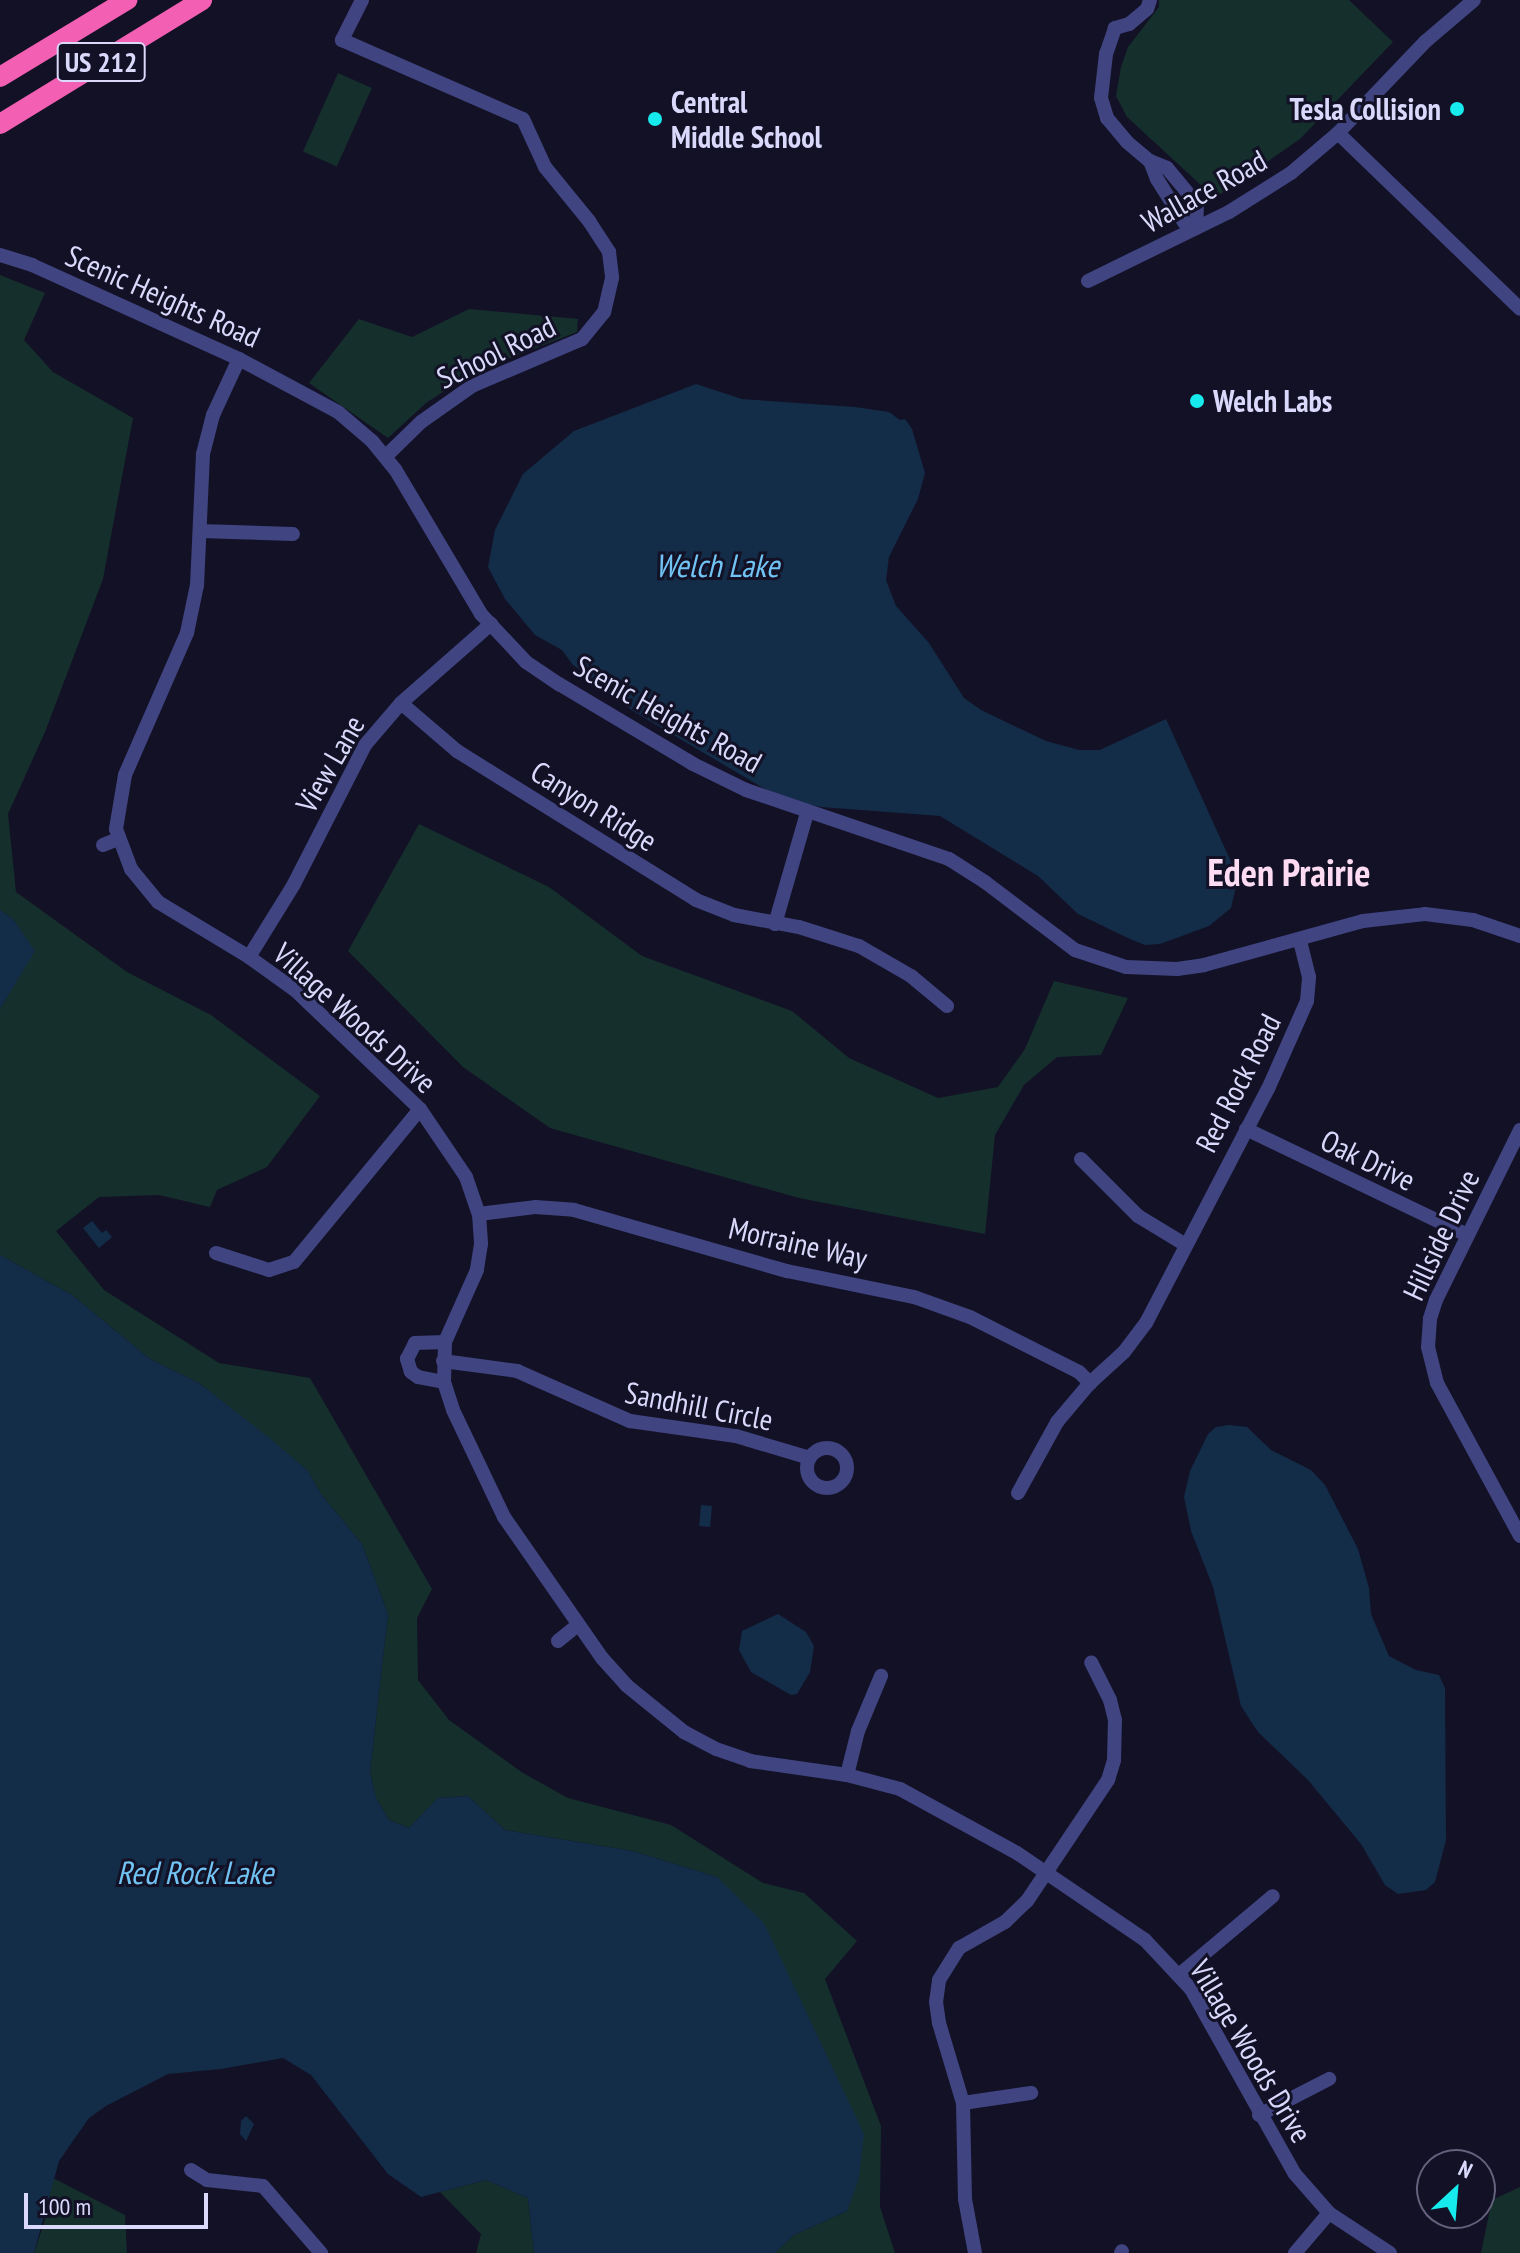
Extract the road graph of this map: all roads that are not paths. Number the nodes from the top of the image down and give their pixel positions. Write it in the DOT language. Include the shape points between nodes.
graph roads {
  1 [pos="127,0"];
  2 [pos="202,0"];
  3 [pos="362,0"];
  4 [pos="1150,0"];
  5 [pos="1474,0"];
  6 [pos="0,77"];
  7 [pos="0,124"];
  8 [pos="1338,133"];
  9 [pos="1196,228"];
  10 [pos="0,255"];
  11 [pos="1088,281"];
  12 [pos="1520,309"];
  13 [pos="239,359"];
  14 [pos="385,457"];
  15 [pos="200,531"];
  16 [pos="293,534"];
  17 [pos="491,624"];
  18 [pos="401,703"];
  19 [pos="807,813"];
  20 [pos="118,839"];
  21 [pos="103,845"];
  22 [pos="775,924"];
  23 [pos="1520,936"];
  24 [pos="1300,940"];
  25 [pos="249,957"];
  26 [pos="947,1006"];
  27 [pos="420,1109"];
  28 [pos="1246,1129"];
  29 [pos="1520,1130"];
  30 [pos="1081,1159"];
  31 [pos="479,1214"];
  32 [pos="1467,1235"];
  33 [pos="1184,1244"];
  34 [pos="216,1253"];
  35 [pos="445,1342"];
  36 [pos="443,1361"];
  37 [pos="444,1382"];
  38 [pos="1090,1383"];
  39 [pos="810,1458"];
  40 [pos="1018,1493"];
  41 [pos="1520,1536"];
  42 [pos="578,1625"];
  43 [pos="558,1641"];
  44 [pos="1091,1662"];
  45 [pos="881,1676"];
  46 [pos="847,1775"];
  47 [pos="1046,1872"];
  48 [pos="1273,1896"];
  49 [pos="1180,1974"];
  50 [pos="1329,2079"];
  51 [pos="1031,2093"];
  52 [pos="963,2103"];
  53 [pos="1259,2115"];
  54 [pos="191,2170"];
  55 [pos="1329,2213"];
  56 [pos="321,2253"];
  57 [pos="975,2253"];
  58 [pos="1295,2253"];
  59 [pos="1390,2253"];
  1 -- 6 [label="highway, US 212"];
  2 -- 7 [label="highway, US 212"];
  3 -- 14 [label="street, School Road" via="342,40 523,119 545,167 609,252 612,278 604,312 582,339 472,386 421,422"];
  4 -- 9 [label="street" via="1129,24 1115,28 1101,98 1107,118 1127,142 1167,168 1197,204"];
  5 -- 8 [label="street, Wallace Road" via="1426,41"];
  8 -- 9 [label="street, Wallace Road" via="1260,193"];
  8 -- 12 [label="street"];
  9 -- 11 [label="street, Wallace Road"];
  10 -- 13 [label="street, Scenic Heights Road"];
  13 -- 14 [label="street, Scenic Heights Road" via="326,403"];
  13 -- 15 [label="street, Village Woods Drive" via="208,433"];
  14 -- 17 [label="street, Scenic Heights Road"];
  15 -- 16 [label="street"];
  15 -- 20 [label="street, Village Woods Drive" via="187,633 125,775 116,811"];
  17 -- 18 [label="street, View Lane"];
  17 -- 19 [label="street, Scenic Heights Road" via="526,662 656,743 729,782"];
  18 -- 22 [label="street, Canyon Ridge" via="457,751 677,889 734,915"];
  18 -- 25 [label="street, View Lane" via="365,745 294,884"];
  19 -- 22 [label="street"];
  19 -- 24 [label="street, Scenic Heights Road" via="949,859 1075,950 1126,967 1204,965"];
  20 -- 21 [label="street"];
  20 -- 25 [label="street, Village Woods Drive" via="131,869 158,902"];
  22 -- 26 [label="street, Canyon Ridge" via="859,946 911,976"];
  23 -- 24 [label="street, Scenic Heights Road" via="1473,920 1425,914 1363,921"];
  24 -- 28 [label="street, Red Rock Road" via="1309,977 1307,1001"];
  25 -- 27 [label="street, Village Woods Drive" via="295,990"];
  27 -- 31 [label="street, Village Woods Drive" via="466,1177"];
  27 -- 34 [label="street" via="294,1262 269,1270"];
  28 -- 32 [label="street, Oak Drive"];
  28 -- 33 [label="street, Red Rock Road"];
  29 -- 32 [label="street, Hillside Drive"];
  30 -- 33 [label="street" via="1138,1216"];
  31 -- 35 [label="street, Village Woods Drive" via="477,1270"];
  31 -- 38 [label="street, Morraine Way" via="535,1207 574,1210 787,1271 914,1297 970,1317 1079,1372"];
  32 -- 41 [label="street, Hillside Drive" via="1436,1300 1428,1347 1437,1383"];
  33 -- 38 [label="street, Red Rock Road" via="1146,1323"];
  35 -- 36 [label="street, Village Woods Drive"];
  35 -- 37 [label="street" via="415,1343 407,1359 418,1377"];
  36 -- 37 [label="street, Village Woods Drive"];
  36 -- 39 [label="street, Sandhill Circle" via="517,1371 630,1421 736,1436"];
  37 -- 42 [label="street, Village Woods Drive" via="504,1517"];
  38 -- 40 [label="street, Red Rock Road" via="1057,1422"];
  42 -- 43 [label="street"];
  42 -- 46 [label="street, Village Woods Drive" via="626,1685 684,1732 750,1761"];
  44 -- 47 [label="street" via="1115,1720 1114,1760 1100,1796"];
  45 -- 46 [label="street"];
  46 -- 47 [label="street, Village Woods Drive" via="900,1789"];
  47 -- 49 [label="street, Village Woods Drive" via="1145,1940"];
  47 -- 52 [label="street" via="1018,1912 959,1948 939,1980 939,2023"];
  48 -- 49 [label="street"];
  49 -- 53 [label="street, Village Woods Drive"];
  50 -- 53 [label="street"];
  51 -- 52 [label="street"];
  52 -- 57 [label="street" via="965,2199"];
  53 -- 55 [label="street, Village Woods Drive" via="1295,2174"];
  54 -- 56 [label="street" via="207,2180 263,2186"];
  55 -- 58 [label="street"];
  55 -- 59 [label="street, Village Woods Drive"];
}
